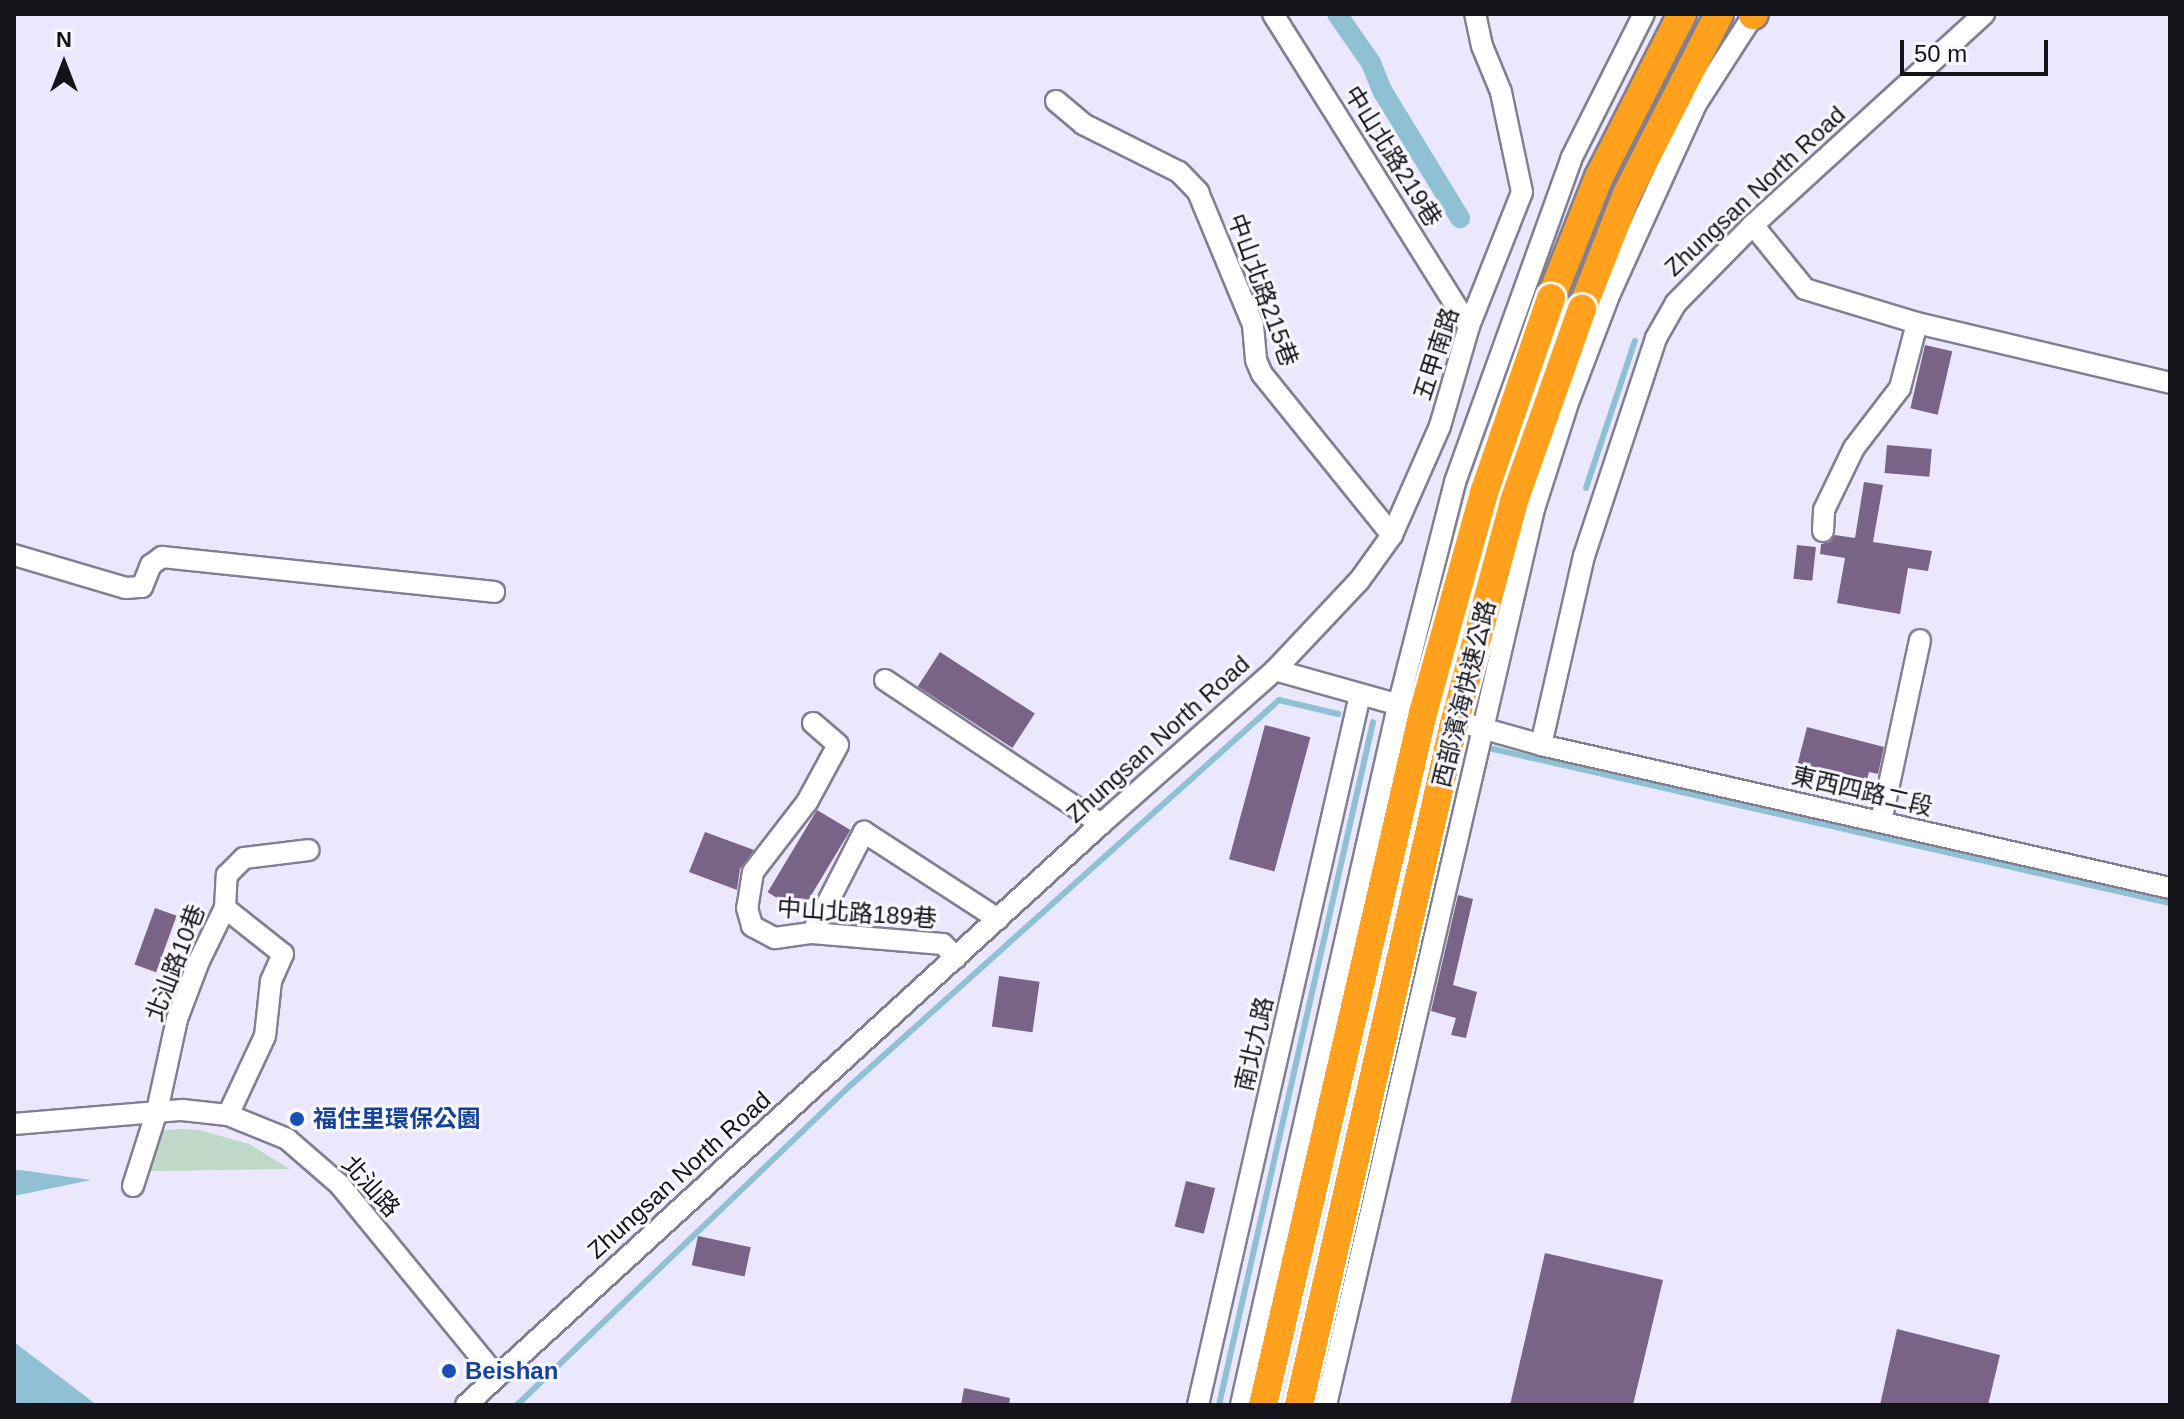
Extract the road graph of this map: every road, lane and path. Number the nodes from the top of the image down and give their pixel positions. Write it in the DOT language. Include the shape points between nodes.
graph roads {
  1 [pos="1273,14"];
  2 [pos="1475,14"];
  3 [pos="1644,14"];
  4 [pos="1682,14"];
  5 [pos="1719,14"];
  6 [pos="1754,14"];
  7 [pos="1984,14"];
  8 [pos="1056,101"];
  9 [pos="1753,225"];
  10 [pos="1917,323"];
  11 [pos="1469,326"];
  12 [pos="2170,383"];
  13 [pos="1823,531"];
  14 [pos="1392,535"];
  15 [pos="14,555"];
  16 [pos="494,592"];
  17 [pos="1920,640"];
  18 [pos="1275,670"];
  19 [pos="885,680"];
  20 [pos="1360,695"];
  21 [pos="1398,706"];
  22 [pos="813,723"];
  23 [pos="1481,729"];
  24 [pos="1541,745"];
  25 [pos="1881,822"];
  26 [pos="1101,824"];
  27 [pos="309,850"];
  28 [pos="2170,888"];
  29 [pos="225,908"];
  30 [pos="998,919"];
  31 [pos="812,933"];
  32 [pos="956,958"];
  33 [pos="157,1111"];
  34 [pos="228,1115"];
  35 [pos="14,1124"];
  36 [pos="133,1186"];
  37 [pos="497,1377"];
  38 [pos="466,1405"];
  39 [pos="1198,1405"];
  40 [pos="1241,1405"];
  41 [pos="1263,1405"];
  42 [pos="1299,1405"];
  43 [pos="1326,1405"];
  1 -- 11 [label="street, 中山北路219巷"];
  2 -- 11 [label="street, 五甲南路" via="1501,92 1522,192"];
  3 -- 21 [label="street" via="1571,159 1461,467"];
  4 -- 41 [label="highway, 西部濱海快速公路, bridge" via="1599,177 1485,490 1423,713"];
  5 -- 42 [label="highway, 西部濱海快速公路, bridge" via="1627,194 1514,501 1454,724"];
  6 -- 23 [label="street" via="1696,104 1610,293 1568,403 1534,509"];
  7 -- 9 [label="street, Zhungsan North Road"];
  8 -- 14 [label="street, 中山北路215巷" via="1083,124 1179,172 1198,192 1253,325 1262,374"];
  9 -- 10 [label="street" via="1805,289"];
  9 -- 24 [label="street, Zhungsan North Road" via="1676,303 1656,338 1584,556"];
  10 -- 12 [label="street"];
  10 -- 13 [label="street" via="1900,388 1854,448 1824,510"];
  11 -- 14 [label="street, 五甲南路" via="1440,426"];
  14 -- 18 [label="street, 五甲南路" via="1359,581"];
  15 -- 16 [label="street" via="126,588 142,587 151,565 162,557"];
  17 -- 25 [label="street"];
  18 -- 20 [label="street, Zhungsan North Road"];
  18 -- 26 [label="street, Zhungsan North Road"];
  19 -- 26 [label="street"];
  20 -- 21 [label="street, Zhungsan North Road"];
  20 -- 39 [label="street, 南北九路"];
  21 -- 23 [label="street, Zhungsan North Road"];
  21 -- 40 [label="street"];
  22 -- 31 [label="street, 中山北路189巷" via="838,745 807,802 753,872 747,908 752,926 775,938"];
  23 -- 24 [label="street, Zhungsan North Road"];
  23 -- 43 [label="street"];
  24 -- 25 [label="street, 東西四路二段"];
  25 -- 28 [label="street, 東西四路二段"];
  26 -- 30 [label="street, Zhungsan North Road"];
  27 -- 29 [label="street, 北汕路10巷" via="244,858 227,875"];
  29 -- 33 [label="street, 北汕路10巷" via="177,1019"];
  29 -- 34 [label="street" via="283,954 271,981 265,1036"];
  30 -- 31 [label="street" via="864,832"];
  30 -- 32 [label="street, Zhungsan North Road"];
  31 -- 32 [label="street, 中山北路189巷" via="943,944"];
  32 -- 37 [label="street, Zhungsan North Road"];
  33 -- 34 [label="street, 北汕路"];
  33 -- 35 [label="street, 北汕路"];
  33 -- 36 [label="street, 北汕路10巷"];
  34 -- 37 [label="street, 北汕路" via="287,1139 339,1184"];
  37 -- 38 [label="street, Zhungsan North Road"];
}
